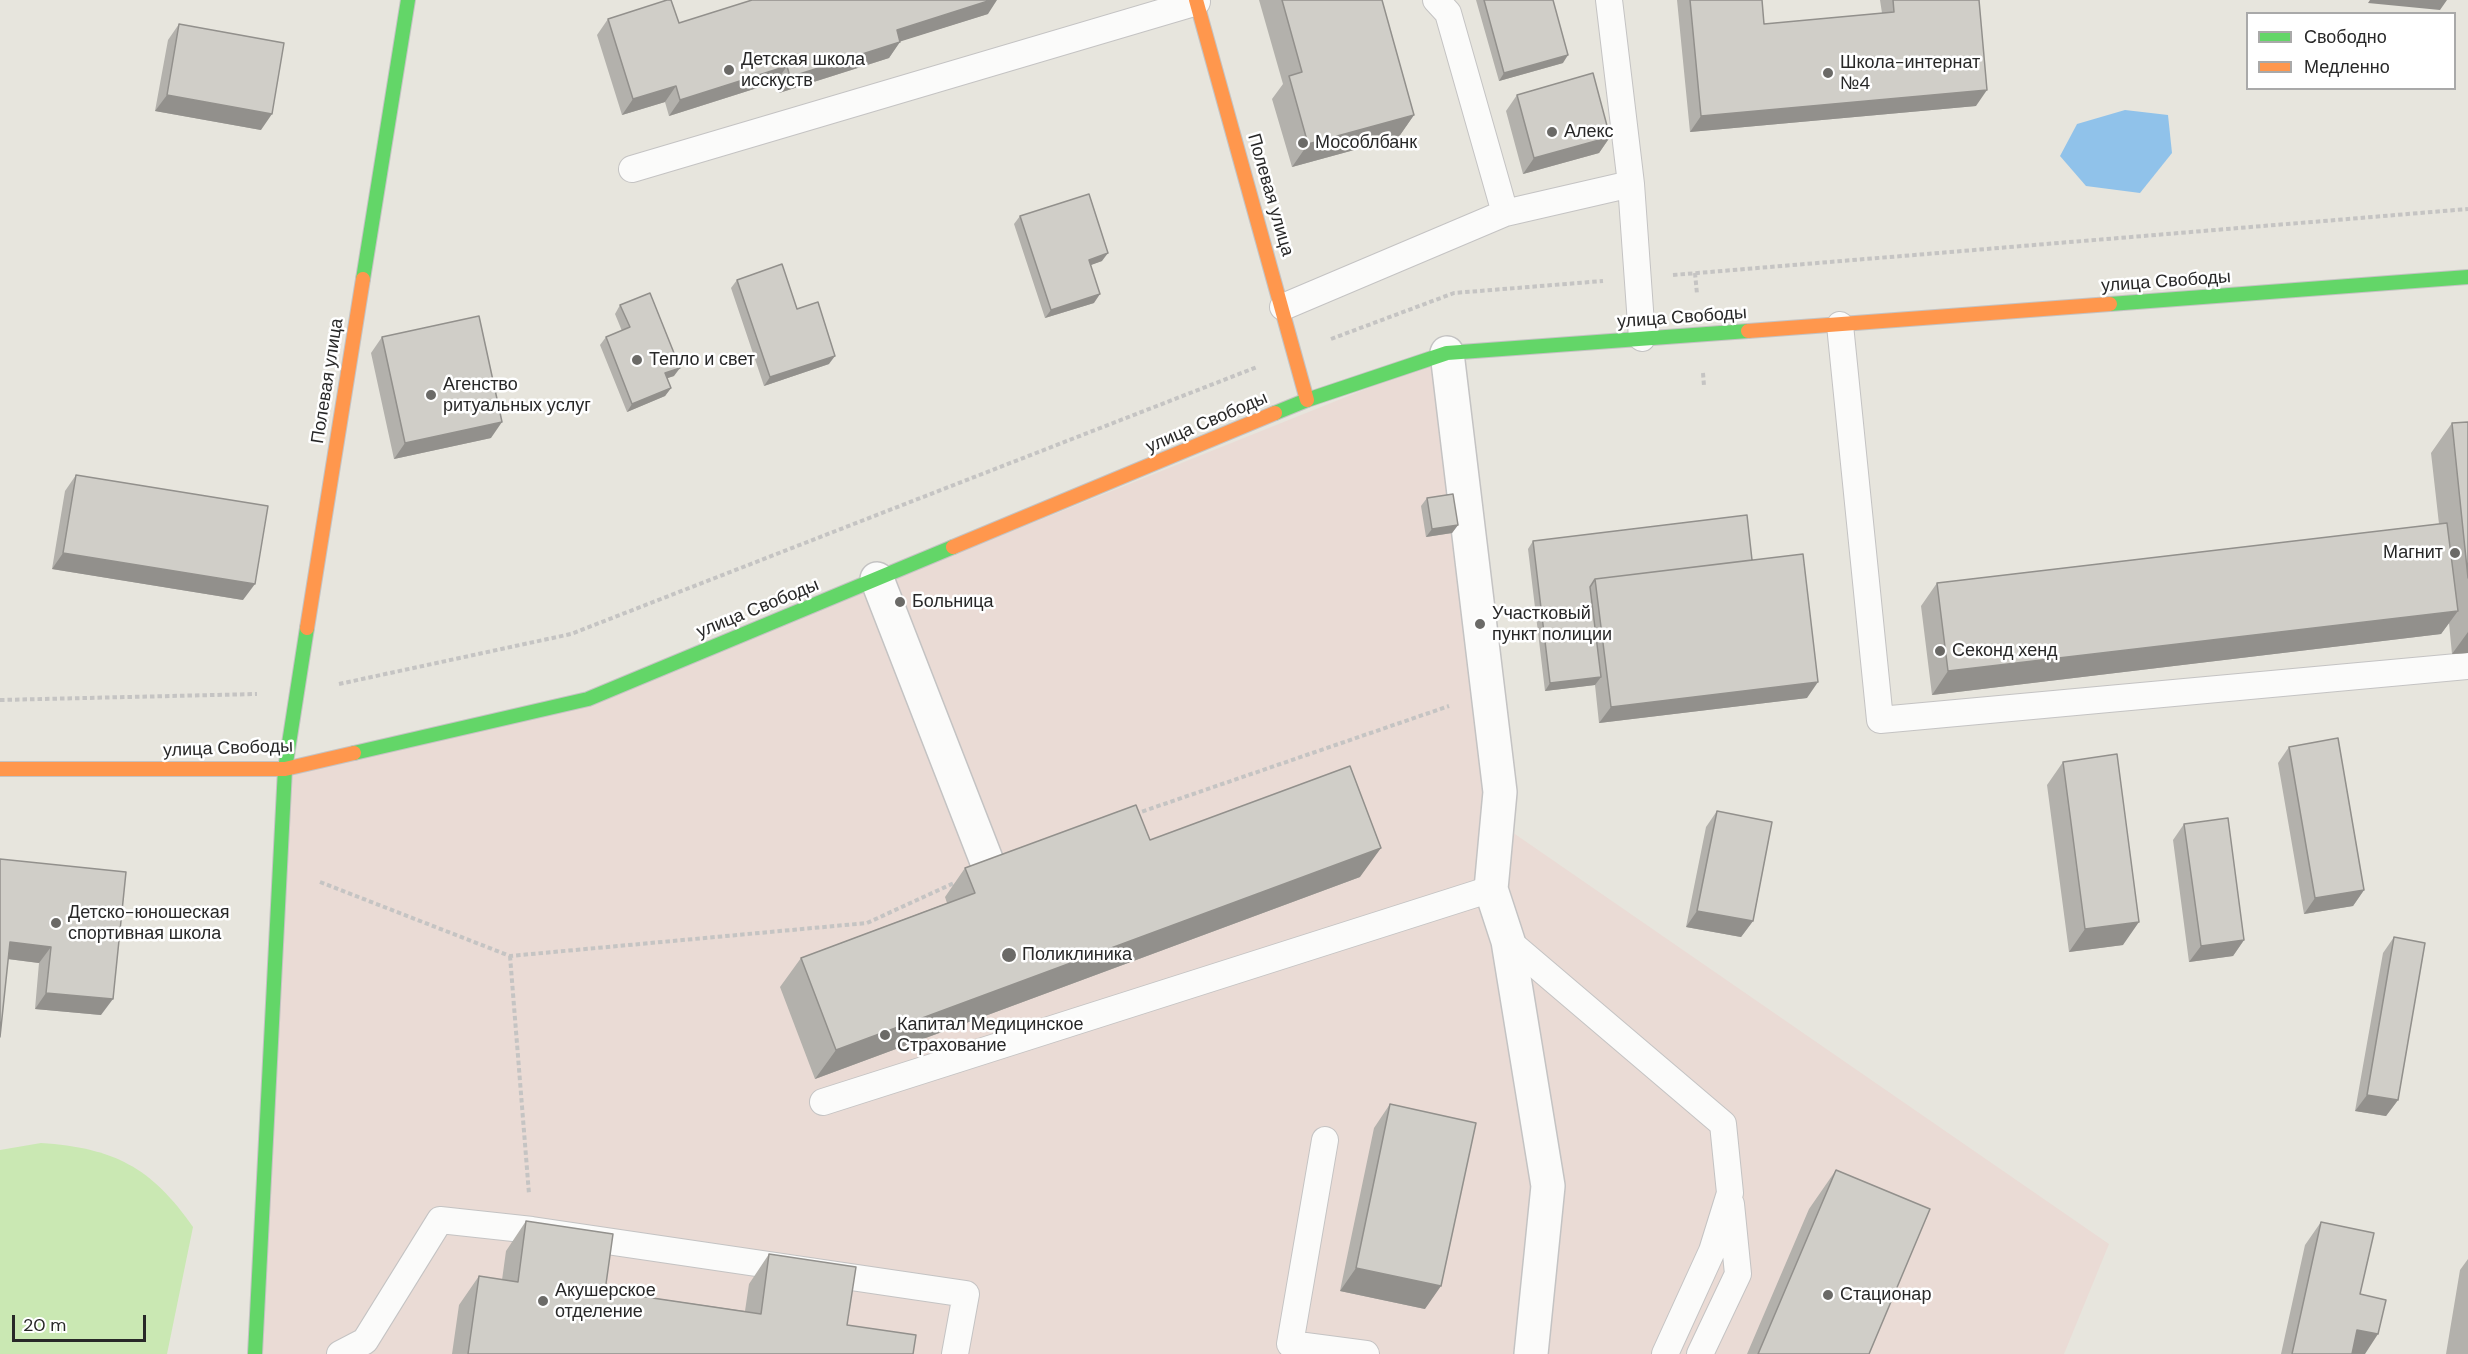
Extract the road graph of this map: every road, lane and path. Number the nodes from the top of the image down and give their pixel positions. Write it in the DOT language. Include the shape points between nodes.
graph roads {
  1 [pos="408,0"];
  2 [pos="1436,0"];
  3 [pos="1609,0"];
  4 [pos="1196,1"];
  5 [pos="632,169"];
  6 [pos="1631,184"];
  7 [pos="1505,213"];
  8 [pos="2468,277"];
  9 [pos="1283,307"];
  10 [pos="1840,326"];
  11 [pos="1642,338"];
  12 [pos="1448,353"];
  13 [pos="1307,400"];
  14 [pos="877,579"];
  15 [pos="2468,666"];
  16 [pos="1488,692"];
  17 [pos="0,768"];
  18 [pos="285,769"];
  19 [pos="1129,816"];
  20 [pos="280,866"];
  21 [pos="989,867"];
  22 [pos="1491,889"];
  23 [pos="1509,941"];
  24 [pos="510,956"];
  25 [pos="823,1102"];
  26 [pos="1325,1140"];
  27 [pos="1730,1193"];
  28 [pos="532,1230"];
  29 [pos="371,1347"];
  30 [pos="1289,1349"];
  31 [pos="255,1354"];
  32 [pos="340,1354"];
  33 [pos="955,1354"];
  34 [pos="1366,1354"];
  35 [pos="1531,1354"];
  36 [pos="1665,1354"];
  37 [pos="1700,1354"];
  1 -- 18 [label="main road, Полевая улица"];
  2 -- 7 [label="lane" via="1448,13"];
  3 -- 6 [label="lane"];
  4 -- 5 [label="lane"];
  4 -- 9 [label="main road, Полевая улица"];
  6 -- 7 [label="lane"];
  6 -- 11 [label="lane"];
  7 -- 9 [label="lane"];
  8 -- 10 [label="main road, улица Свободы"];
  9 -- 13 [label="main road, Полевая улица"];
  10 -- 11 [label="main road, улица Свободы"];
  10 -- 15 [label="lane" via="1880,720"];
  11 -- 12 [label="main road, улица Свободы"];
  12 -- 13 [label="main road, улица Свободы"];
  12 -- 16 [label="street"];
  13 -- 14 [label="main road, улица Свободы"];
  14 -- 18 [label="main road, улица Свободы" via="588,699"];
  14 -- 21 [label="street"];
  16 -- 19 [label="path"];
  16 -- 22 [label="street" via="1500,792"];
  17 -- 18 [label="main road, улица Свободы"];
  18 -- 20 [label="main road, Полевая улица"];
  20 -- 24 [label="path"];
  20 -- 31 [label="main road, Полевая улица"];
  21 -- 24 [label="path" via="867,924"];
  22 -- 23 [label="street"];
  22 -- 25 [label="lane"];
  23 -- 27 [label="lane" via="1723,1124"];
  23 -- 35 [label="street" via="1548,1186"];
  24 -- 28 [label="path"];
  26 -- 30 [label="lane"];
  27 -- 36 [label="lane" via="1712,1251"];
  27 -- 37 [label="lane" via="1738,1274"];
  28 -- 29 [label="lane" via="440,1220"];
  28 -- 33 [label="lane" via="966,1294"];
  29 -- 32 [label="lane"];
  30 -- 34 [label="lane"];
}
